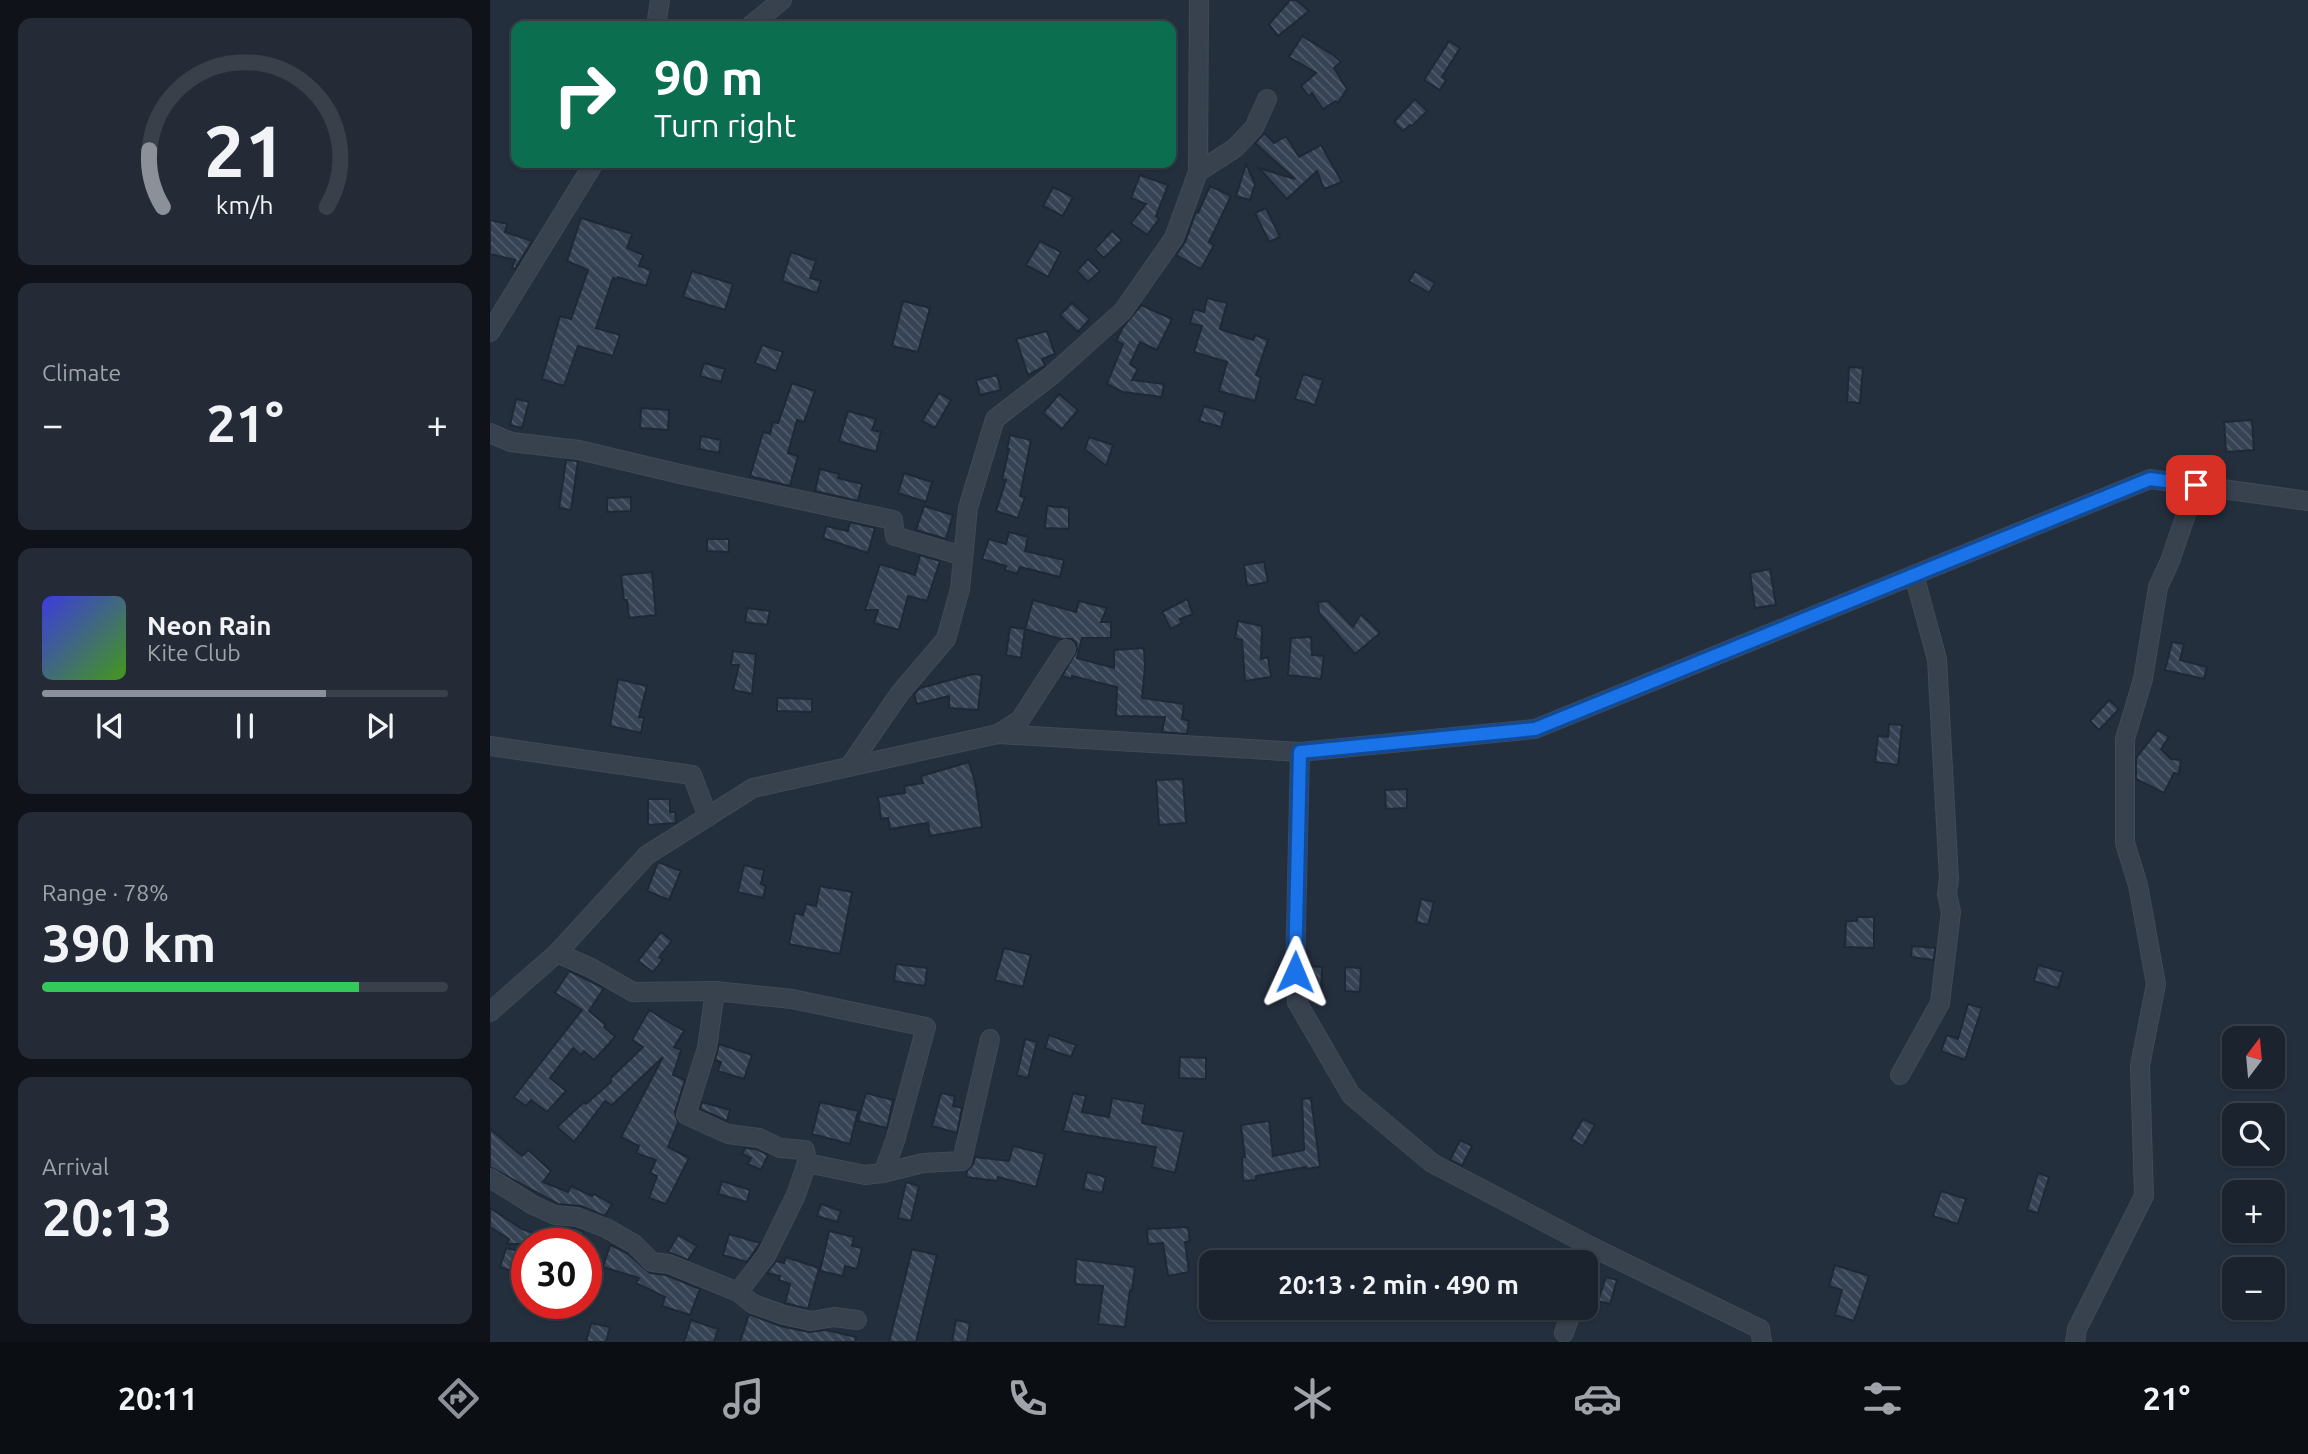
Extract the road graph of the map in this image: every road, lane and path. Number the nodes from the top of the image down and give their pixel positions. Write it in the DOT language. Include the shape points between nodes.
graph roads {
  1 [pos="660,0"];
  2 [pos="782,0"];
  3 [pos="1199,0"];
  4 [pos="657,21"];
  5 [pos="756,21"];
  6 [pos="1266,99"];
  7 [pos="591,168"];
  8 [pos="1198,172"];
  9 [pos="490,332"];
  10 [pos="490,433"];
  11 [pos="2196,485"];
  12 [pos="2308,501"];
  13 [pos="963,556"];
  14 [pos="1914,575"];
  15 [pos="1066,649"];
  16 [pos="998,734"];
  17 [pos="490,746"];
  18 [pos="1300,752"];
  19 [pos="849,767"];
  20 [pos="708,817"];
  21 [pos="557,953"];
  22 [pos="715,991"];
  23 [pos="490,1012"];
  24 [pos="990,1039"];
  25 [pos="1900,1075"];
  26 [pos="807,1163"];
  27 [pos="883,1173"];
  28 [pos="490,1178"];
  29 [pos="1594,1248"];
  30 [pos="738,1293"];
  31 [pos="857,1320"];
  32 [pos="1568,1320"];
  33 [pos="1564,1333"];
  34 [pos="1762,1342"];
  35 [pos="2075,1342"];
  1 -- 4 [label="street"];
  2 -- 5 [label="street"];
  3 -- 8 [label="street"];
  6 -- 8 [label="street" via="1254,128 1235,148"];
  7 -- 9 [label="street"];
  8 -- 13 [label="street" via="1174,238 1123,312 995,419 968,508"];
  10 -- 13 [label="street" via="511,442 579,450 893,520 895,536"];
  11 -- 12 [label="street"];
  11 -- 14 [label="street" via="2150,479"];
  11 -- 35 [label="street" via="2158,587 2143,679 2124,739 2125,843 2138,885 2156,984 2140,1066 2144,1196 2077,1329"];
  13 -- 19 [label="street" via="960,589 946,639 900,693"];
  14 -- 18 [label="street" via="1535,729"];
  14 -- 25 [label="street" via="1937,659 1951,912 1940,1003"];
  15 -- 16 [label="street" via="1020,720"];
  16 -- 18 [label="street"];
  16 -- 19 [label="street"];
  17 -- 20 [label="street" via="692,775"];
  18 -- 29 [label="street" via="1297,1002 1351,1095 1432,1163"];
  19 -- 20 [label="street" via="753,788"];
  20 -- 21 [label="street" via="647,855"];
  21 -- 22 [label="street" via="633,992"];
  21 -- 23 [label="street"];
  22 -- 26 [label="street" via="707,1048 686,1115 728,1134 805,1150"];
  22 -- 27 [label="street" via="792,999 926,1027"];
  24 -- 27 [label="street" via="962,1161 923,1163"];
  26 -- 27 [label="street" via="865,1175"];
  26 -- 30 [label="street" via="766,1256"];
  28 -- 30 [label="street" via="555,1215 606,1228 634,1244 652,1262 669,1264"];
  29 -- 34 [label="street" via="1760,1329"];
  30 -- 31 [label="street" via="784,1315 811,1321"];
  32 -- 33 [label="street"];
}
